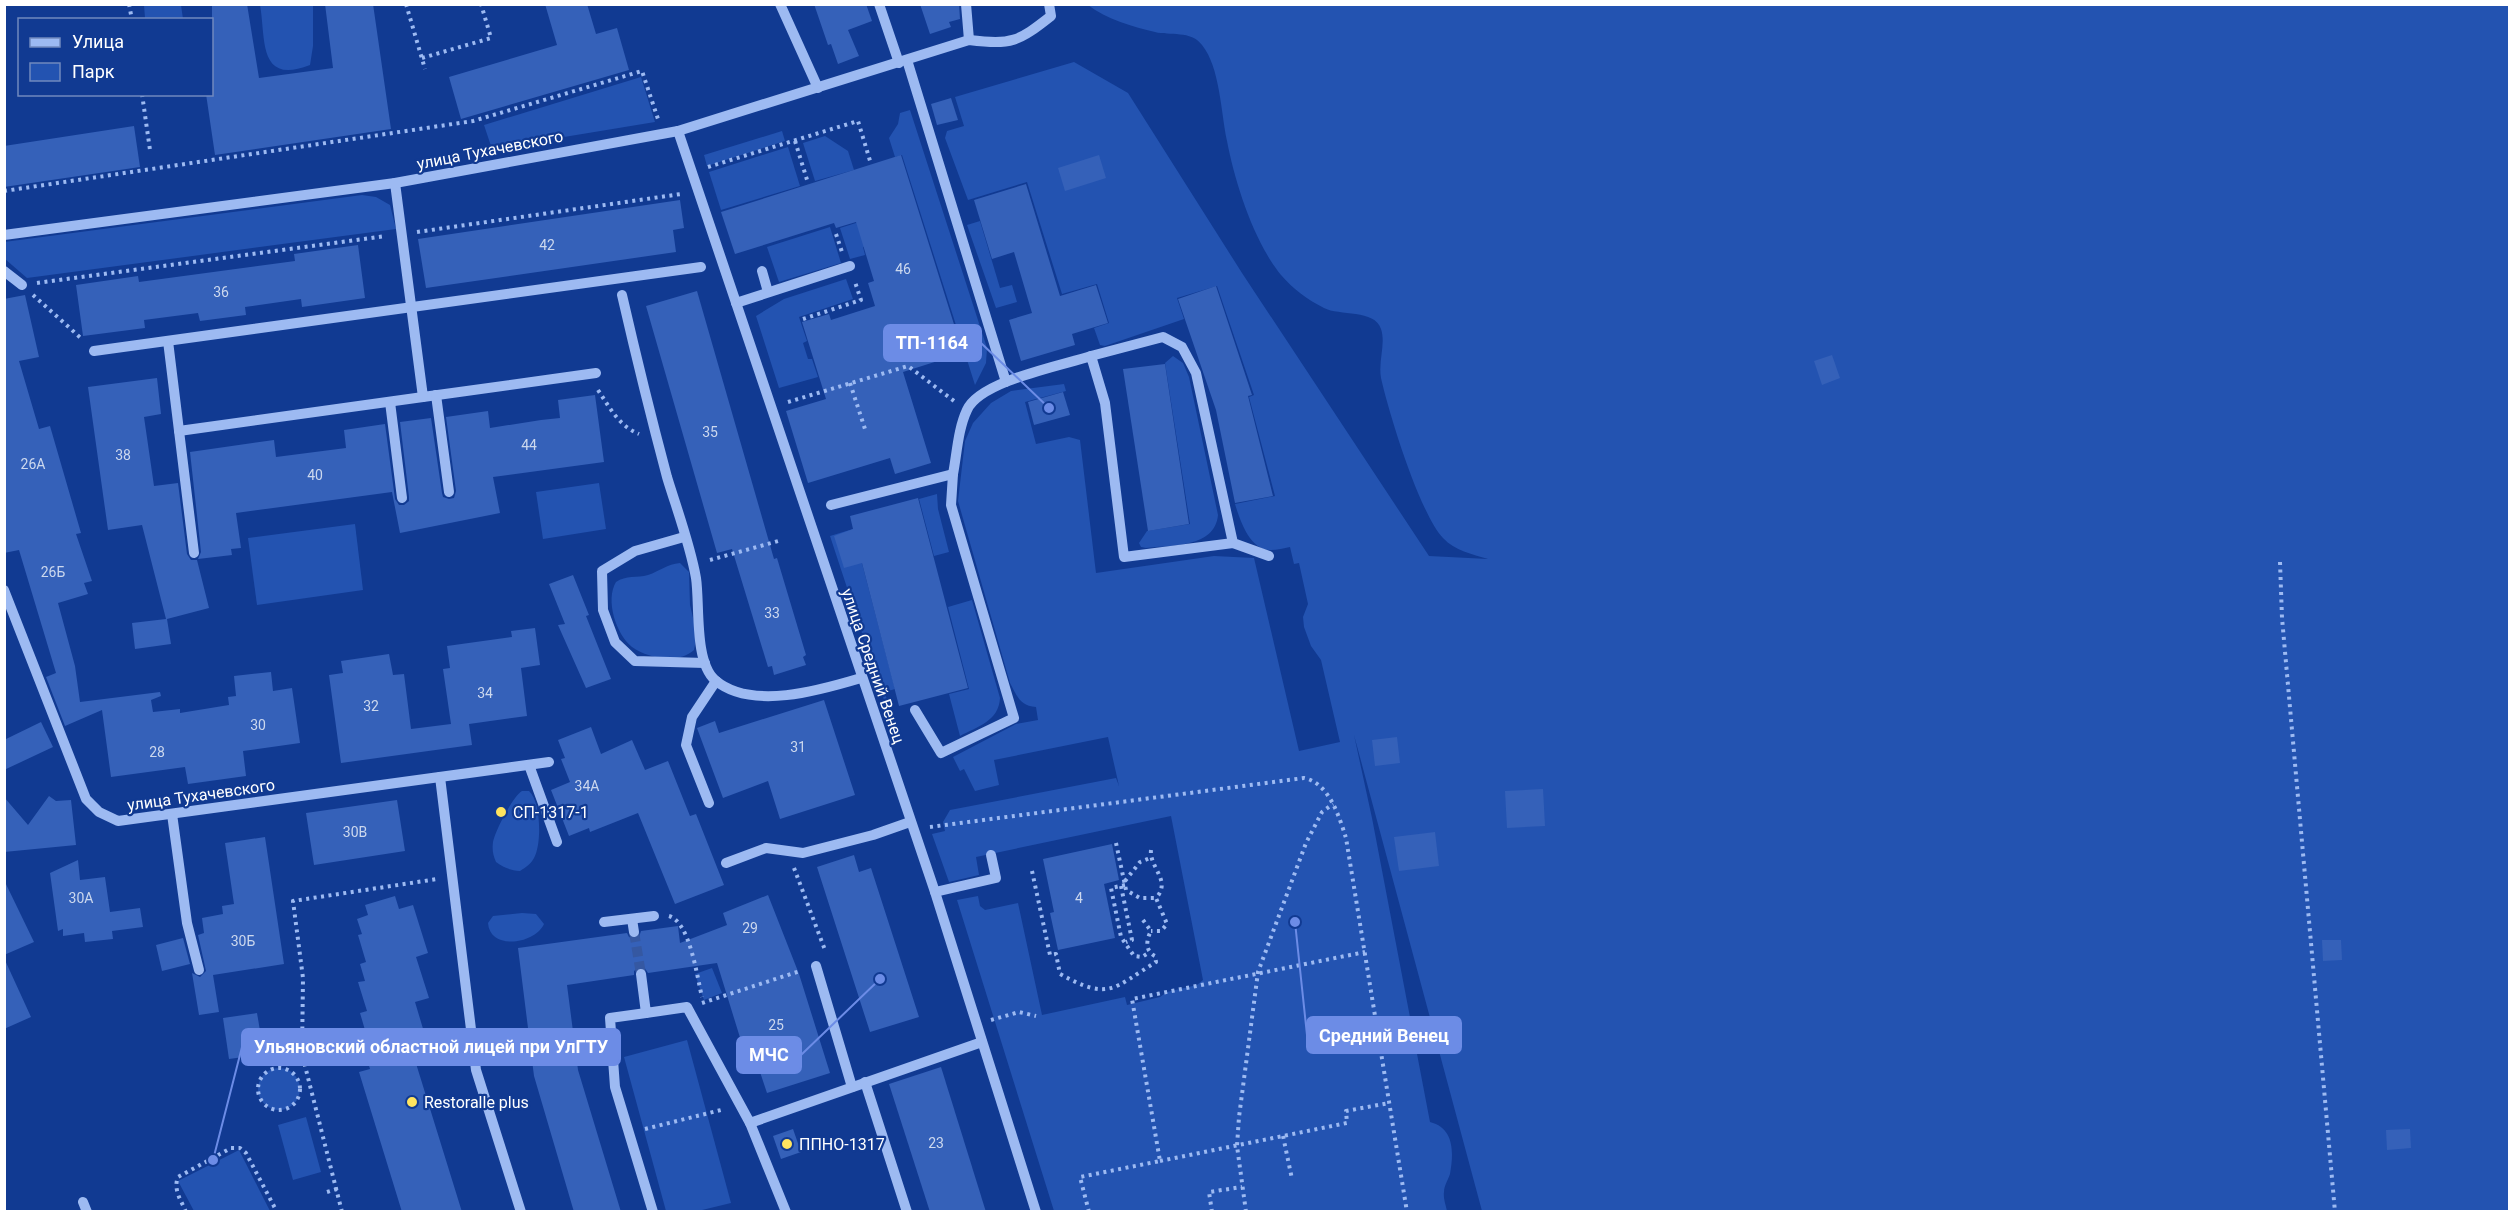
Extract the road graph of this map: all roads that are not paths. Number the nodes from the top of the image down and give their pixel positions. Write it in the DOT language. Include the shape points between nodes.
graph roads {
  1 [pos="780,4"];
  2 [pos="879,4"];
  3 [pos="966,4"];
  4 [pos="1049,4"];
  5 [pos="969,40"];
  6 [pos="903,62"];
  7 [pos="818,88"];
  8 [pos="678,131"];
  9 [pos="395,183"];
  10 [pos="4,235"];
  11 [pos="850,266"];
  12 [pos="701,267"];
  13 [pos="4,271"];
  14 [pos="762,271"];
  15 [pos="22,285"];
  16 [pos="768,292"];
  17 [pos="622,295"];
  18 [pos="736,303"];
  19 [pos="411,309"];
  20 [pos="168,341"];
  21 [pos="94,351"];
  22 [pos="1091,356"];
  23 [pos="592,374"];
  24 [pos="1006,382"];
  25 [pos="436,395"];
  26 [pos="423,397"];
  27 [pos="390,402"];
  28 [pos="180,431"];
  29 [pos="954,474"];
  30 [pos="449,492"];
  31 [pos="402,498"];
  32 [pos="831,506"];
  33 [pos="684,537"];
  34 [pos="1233,543"];
  35 [pos="194,552"];
  36 [pos="1269,556"];
  37 [pos="4,590"];
  38 [pos="705,663"];
  39 [pos="861,678"];
  40 [pos="716,681"];
  41 [pos="915,710"];
  42 [pos="549,762"];
  43 [pos="529,765"];
  44 [pos="440,777"];
  45 [pos="709,803"];
  46 [pos="172,814"];
  47 [pos="912,826"];
  48 [pos="557,842"];
  49 [pos="992,855"];
  50 [pos="726,863"];
  51 [pos="935,892"];
  52 [pos="654,916"];
  53 [pos="632,919"];
  54 [pos="604,922"];
  55 [pos="634,932"];
  56 [pos="816,966"];
  57 [pos="199,970"];
  58 [pos="641,974"];
  59 [pos="646,1013"];
  60 [pos="982,1042"];
  61 [pos="865,1083"];
  62 [pos="852,1087"];
  63 [pos="750,1123"];
  64 [pos="521,1212"];
  65 [pos="653,1212"];
  66 [pos="786,1212"];
  67 [pos="907,1212"];
  68 [pos="1036,1212"];
  1 -- 7 [label="street"];
  2 -- 6 [label="street"];
  3 -- 5 [label="street"];
  4 -- 5 [label="street" via="1051,15 1024,37 1000,44"];
  5 -- 6 [label="street, улица Тухачевского"];
  6 -- 7 [label="street, улица Тухачевского"];
  6 -- 24 [label="street"];
  7 -- 8 [label="street, улица Тухачевского"];
  8 -- 9 [label="street, улица Тухачевского"];
  8 -- 18 [label="street, улица Средний Венец"];
  9 -- 10 [label="street, улица Тухачевского"];
  9 -- 19 [label="street"];
  11 -- 16 [label="street"];
  12 -- 19 [label="street"];
  13 -- 15 [label="street"];
  14 -- 16 [label="street"];
  16 -- 18 [label="street"];
  17 -- 33 [label="street"];
  18 -- 39 [label="street, улица Средний Венец"];
  19 -- 20 [label="street"];
  19 -- 26 [label="street"];
  20 -- 21 [label="street"];
  20 -- 28 [label="street"];
  22 -- 24 [label="street"];
  22 -- 34 [label="street" via="1163,337 1182,347 1196,373"];
  22 -- 34 [label="street" via="1105,403 1124,557"];
  23 -- 25 [label="street"];
  24 -- 29 [label="street" via="977,396 966,411"];
  25 -- 26 [label="street"];
  25 -- 30 [label="street"];
  26 -- 27 [label="street"];
  27 -- 28 [label="street"];
  27 -- 31 [label="street"];
  28 -- 35 [label="street"];
  29 -- 32 [label="street"];
  29 -- 41 [label="street" via="951,505 1014,718 940,753"];
  33 -- 38 [label="street" via="692,565"];
  33 -- 38 [label="street" via="635,551 602,571 603,610 615,642 635,661"];
  34 -- 36 [label="street"];
  37 -- 46 [label="street, улица Тухачевского" via="86,799 99,812 117,821"];
  38 -- 40 [label="street"];
  39 -- 40 [label="street" via="790,695 764,696 735,691"];
  39 -- 47 [label="street, улица Средний Венец"];
  40 -- 45 [label="street" via="692,717 686,745"];
  42 -- 43 [label="street, улица Тухачевского"];
  43 -- 44 [label="street, улица Тухачевского"];
  43 -- 48 [label="street"];
  44 -- 46 [label="street, улица Тухачевского"];
  44 -- 64 [label="street" via="476,1070"];
  46 -- 57 [label="street" via="187,923"];
  47 -- 50 [label="street" via="803,853 766,848"];
  47 -- 51 [label="street, улица Средний Венец"];
  49 -- 51 [label="street" via="996,878"];
  51 -- 60 [label="street, улица Средний Венец"];
  52 -- 53 [label="street"];
  53 -- 54 [label="street"];
  53 -- 55 [label="street"];
  56 -- 62 [label="street"];
  58 -- 59 [label="street"];
  59 -- 63 [label="street" via="687,1007"];
  59 -- 65 [label="street" via="610,1018 615,1087"];
  60 -- 61 [label="street"];
  60 -- 68 [label="street, улица Средний Венец"];
  61 -- 62 [label="street"];
  61 -- 67 [label="street"];
  62 -- 63 [label="street"];
  63 -- 66 [label="street"];
}
